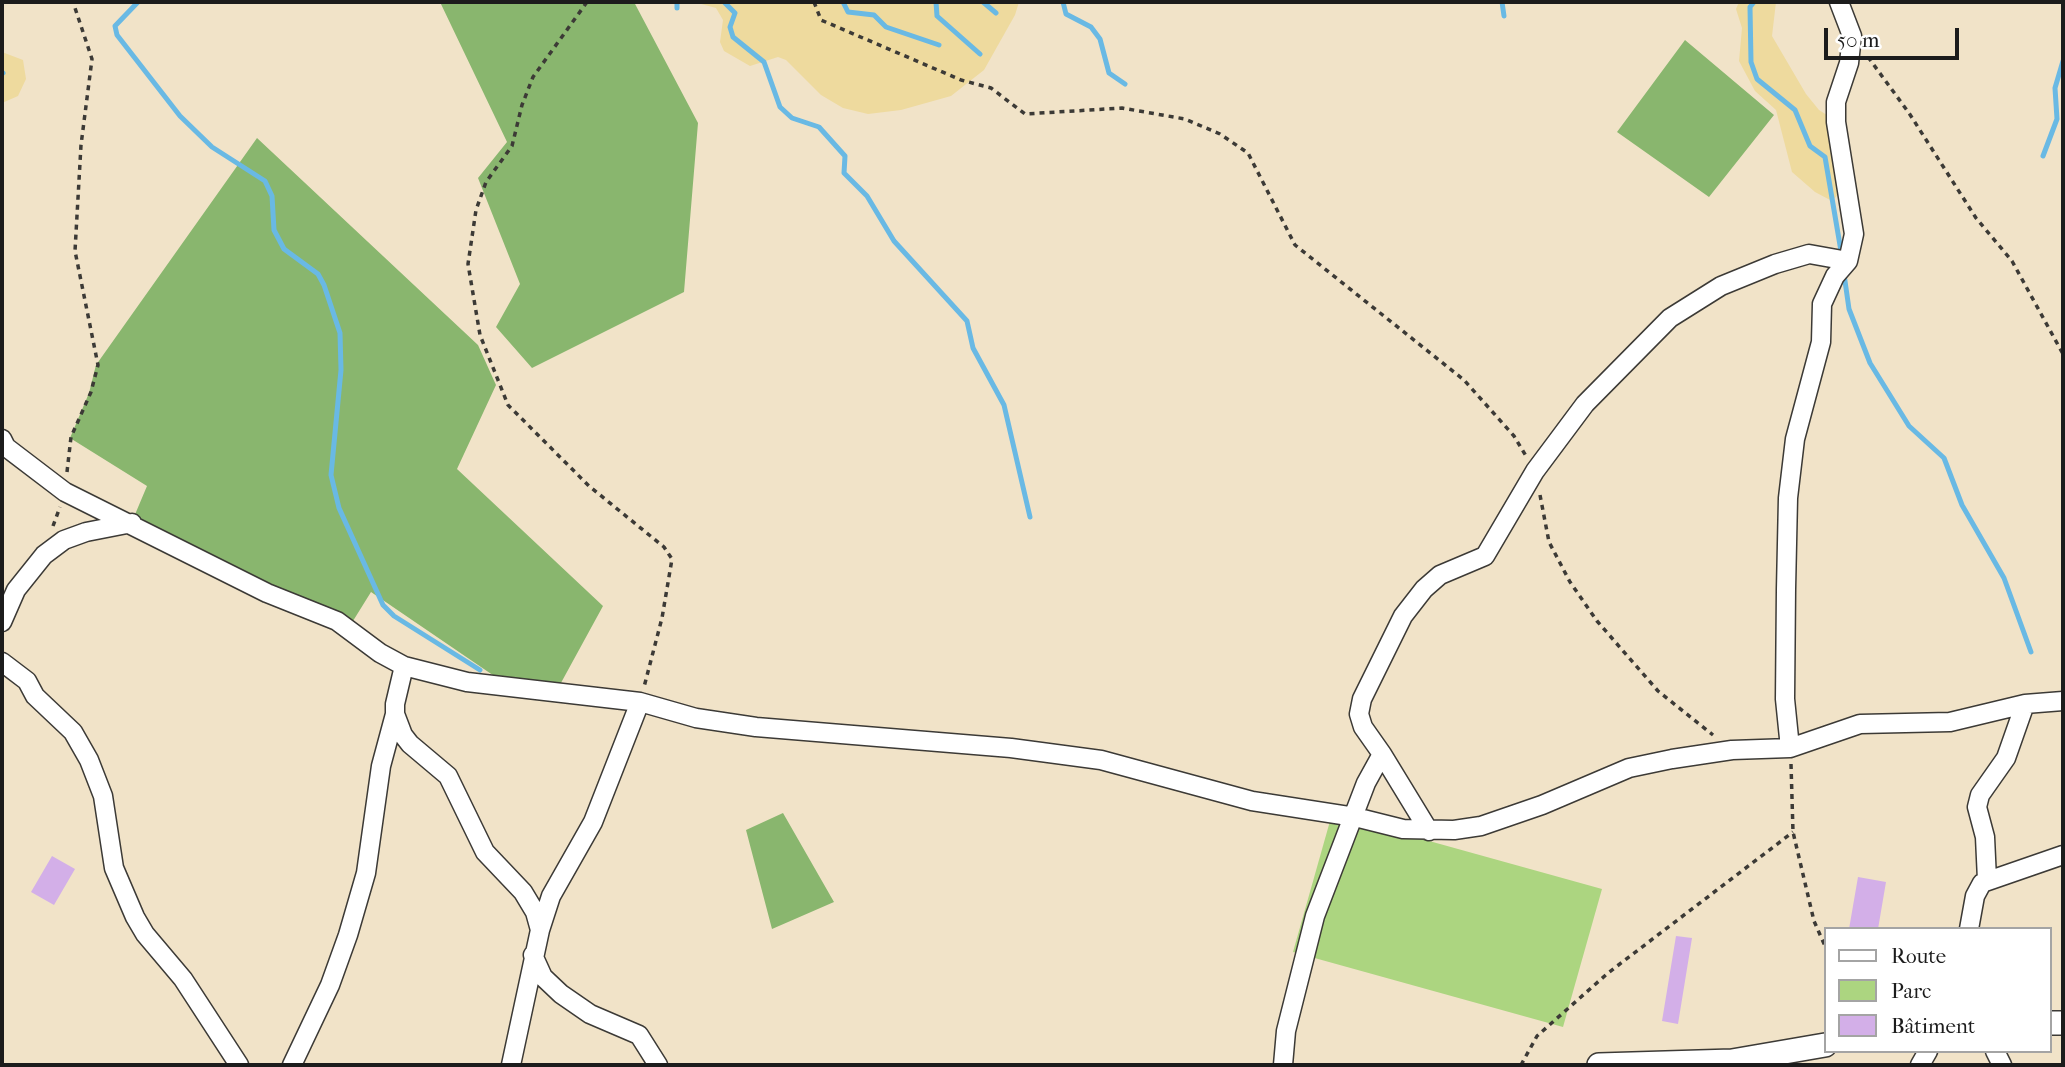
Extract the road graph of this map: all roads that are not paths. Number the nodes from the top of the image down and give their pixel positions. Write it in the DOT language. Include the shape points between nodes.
graph roads {
  1 [pos="1839,2"];
  2 [pos="1848,261"];
  3 [pos="2,439"];
  4 [pos="132,523"];
  5 [pos="2,622"];
  6 [pos="2,662"];
  7 [pos="404,666"];
  8 [pos="2063,701"];
  9 [pos="640,702"];
  10 [pos="2025,705"];
  11 [pos="395,714"];
  12 [pos="1790,748"];
  13 [pos="1382,754"];
  14 [pos="1355,817"];
  15 [pos="1429,831"];
  16 [pos="2063,855"];
  17 [pos="1987,880"];
  18 [pos="1969,927"];
  19 [pos="540,930"];
  20 [pos="533,956"];
  21 [pos="1824,1045"];
  22 [pos="1730,1063"];
  23 [pos="239,1065"];
  24 [pos="292,1065"];
  25 [pos="511,1065"];
  26 [pos="658,1065"];
  27 [pos="1283,1065"];
  28 [pos="1599,1065"];
  1 -- 2 [label="street" via="1852,36 1836,102 1854,234"];
  2 -- 12 [label="street" via="1822,304 1821,342 1794,439 1786,589 1785,699"];
  2 -- 13 [label="street" via="1822,254 1798,257 1721,286 1670,318 1585,404 1535,471 1485,556 1440,575 1424,589 1388,642 1359,713"];
  3 -- 4 [label="street" via="6,447 65,492"];
  4 -- 5 [label="street" via="86,532 64,540 44,555 16,590"];
  4 -- 7 [label="street" via="267,593 337,621"];
  6 -- 23 [label="street" via="27,681 35,696 73,732 103,796 114,868 135,917 184,979"];
  7 -- 9 [label="street" via="467,682"];
  7 -- 11 [label="street"];
  8 -- 10 [label="street"];
  9 -- 14 [label="street" via="696,718 756,727 1101,760 1252,801"];
  9 -- 19 [label="street" via="593,822 551,896"];
  10 -- 12 [label="street" via="1950,722 1860,724"];
  10 -- 17 [label="street" via="2006,758 1980,795 1977,807 1985,837"];
  11 -- 19 [label="street" via="410,744 448,776 485,852 523,892"];
  11 -- 24 [label="street" via="381,766 366,873 348,935"];
  12 -- 15 [label="street" via="1732,750 1629,768 1481,826"];
  13 -- 14 [label="street"];
  13 -- 15 [label="street"];
  14 -- 15 [label="street" via="1387,827"];
  14 -- 27 [label="street" via="1315,916 1286,1031"];
  16 -- 17 [label="street"];
  17 -- 18 [label="street" via="1975,896"];
  19 -- 20 [label="street"];
  20 -- 25 [label="street"];
  20 -- 26 [label="street" via="543,977 561,994 590,1014 639,1035"];
  21 -- 22 [label="street"];
  22 -- 28 [label="street"];
}
